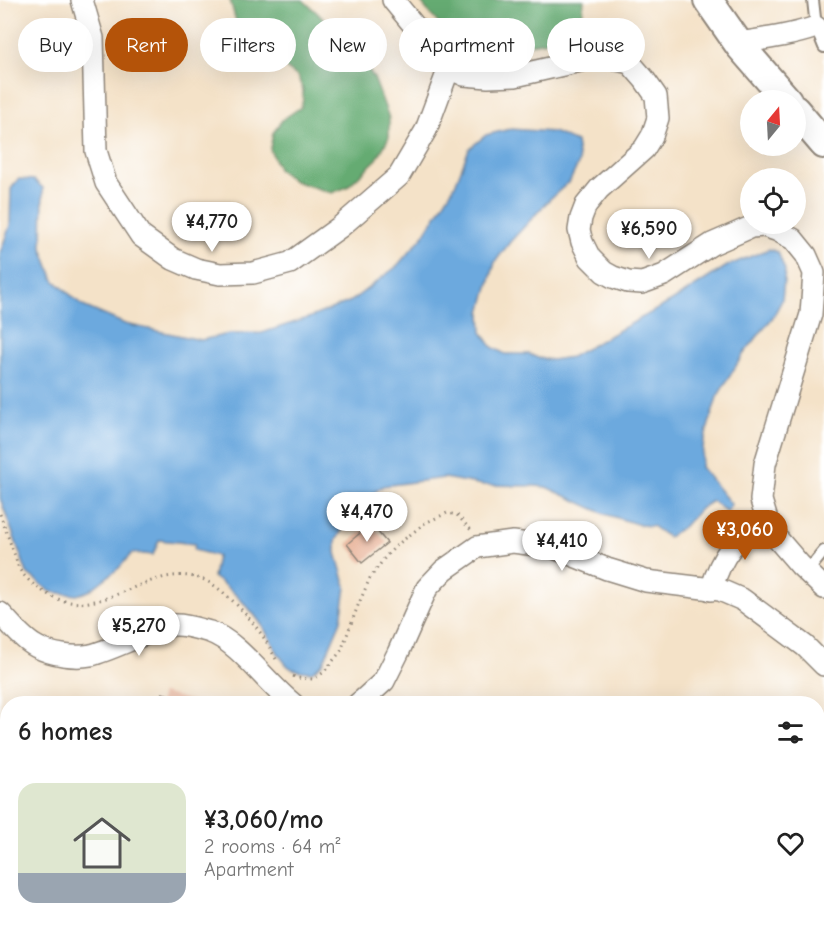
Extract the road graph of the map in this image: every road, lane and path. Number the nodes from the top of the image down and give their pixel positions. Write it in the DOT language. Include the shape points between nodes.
graph roads {
  1 [pos="82,0"];
  2 [pos="393,0"];
  3 [pos="708,0"];
  4 [pos="813,0"];
  5 [pos="408,18"];
  6 [pos="816,27"];
  7 [pos="738,43"];
  8 [pos="824,47"];
  9 [pos="448,72"];
  10 [pos="458,72"];
  11 [pos="534,72"];
  12 [pos="535,72"];
  13 [pos="778,90"];
  14 [pos="806,123"];
  15 [pos="824,144"];
  16 [pos="0,514"];
  17 [pos="767,520"];
  18 [pos="487,546"];
  19 [pos="824,552"];
  20 [pos="807,572"];
  21 [pos="824,588"];
  22 [pos="711,590"];
  23 [pos="0,613"];
  24 [pos="278,662"];
  25 [pos="824,664"];
  26 [pos="290,675"];
  27 [pos="282,696"];
  28 [pos="367,696"];
  1 -- 9 [label="street" via="93,38 96,152 106,183 141,236 172,259 220,274 253,273 290,263 340,227 399,176 426,130"];
  2 -- 5 [label="street"];
  3 -- 7 [label="street"];
  4 -- 6 [label="lane"];
  6 -- 7 [label="street"];
  6 -- 8 [label="lane"];
  7 -- 13 [label="street"];
  10 -- 11 [label="street" via="488,77"];
  12 -- 17 [label="street" via="612,58 630,63 656,96 658,118 652,136 644,149 598,189 581,218 582,242 590,258 604,272 613,278 642,283 751,227 764,226 793,239 806,255 814,273 811,314 765,464 761,500"];
  14 -- 15 [label="street"];
  16 -- 24 [label="path" via="20,569 51,596 83,603 167,577 185,575 203,580 231,600 259,631"];
  17 -- 20 [label="street" via="775,536"];
  17 -- 22 [label="street" via="732,545"];
  18 -- 22 [label="street" via="513,542 552,547 646,581"];
  18 -- 26 [label="path" via="456,515 447,513 425,523 397,545 370,578 341,651 323,673 313,679"];
  18 -- 28 [label="street" via="477,547 444,570 427,588 384,681"];
  19 -- 20 [label="lane"];
  20 -- 21 [label="street"];
  22 -- 25 [label="street" via="743,600"];
  23 -- 27 [label="street" via="36,647 72,656 90,655 175,625 213,633 236,648"];
}
